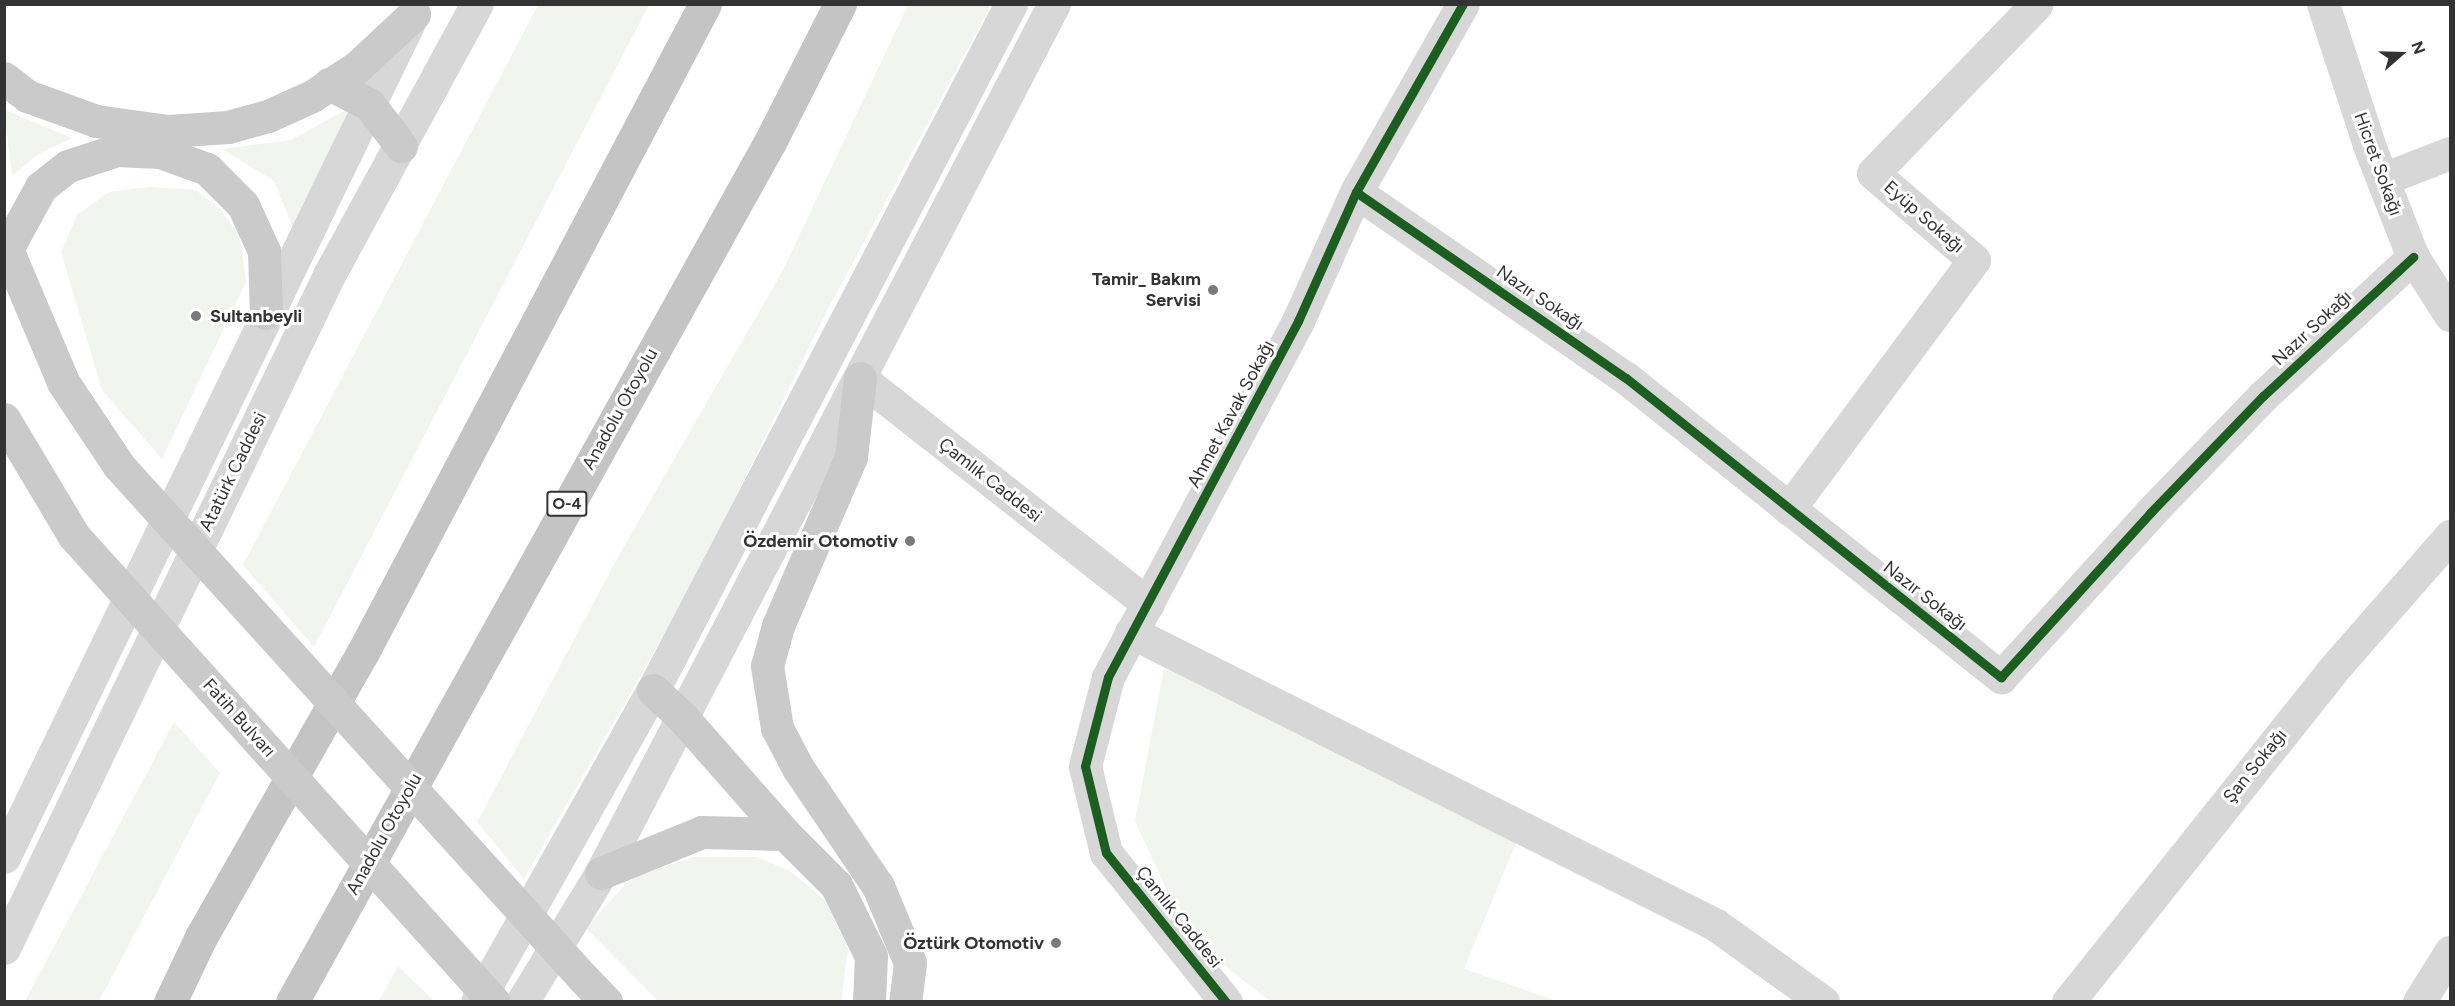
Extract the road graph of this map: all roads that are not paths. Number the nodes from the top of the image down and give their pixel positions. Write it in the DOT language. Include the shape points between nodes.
graph roads {
  1 [pos="477,4"];
  2 [pos="705,4"];
  3 [pos="840,4"];
  4 [pos="1011,4"];
  5 [pos="1054,4"];
  6 [pos="1464,4"];
  7 [pos="2037,4"];
  8 [pos="2323,4"];
  9 [pos="417,9"];
  10 [pos="4,78"];
  11 [pos="329,84"];
  12 [pos="369,104"];
  13 [pos="401,146"];
  14 [pos="2451,153"];
  15 [pos="2383,179"];
  16 [pos="1356,192"];
  17 [pos="6,246"];
  18 [pos="2413,257"];
  19 [pos="266,313"];
  20 [pos="2451,315"];
  21 [pos="860,378"];
  22 [pos="4,419"];
  23 [pos="1789,509"];
  24 [pos="2451,536"];
  25 [pos="1148,604"];
  26 [pos="1131,632"];
  27 [pos="653,690"];
  28 [pos="682,717"];
  29 [pos="785,834"];
  30 [pos="1106,853"];
  31 [pos="4,858"];
  32 [pos="601,873"];
  33 [pos="4,948"];
  34 [pos="2451,952"];
  35 [pos="595,990"];
  36 [pos="170,1002"];
  37 [pos="292,1002"];
  38 [pos="477,1002"];
  39 [pos="494,1002"];
  40 [pos="522,1002"];
  41 [pos="868,1002"];
  42 [pos="905,1002"];
  43 [pos="1226,1002"];
  44 [pos="1823,1002"];
  45 [pos="2068,1002"];
  46 [pos="2419,1002"];
  1 -- 13 [label="street, Atatürk Caddesi"];
  2 -- 36 [label="highway" via="362,654 201,937"];
  3 -- 37 [label="highway, Anadolu Otoyolu / O-4" via="771,140"];
  4 -- 27 [label="street"];
  5 -- 21 [label="street"];
  6 -- 16 [label="street, Ahmet Kavak Sokağı"];
  7 -- 23 [label="street, Eyüp Sokağı" via="1872,173 1974,260"];
  8 -- 15 [label="street, Hicret Sokağı"];
  9 -- 11 [label="main road" via="357,67"];
  9 -- 12 [label="street"];
  10 -- 11 [label="main road" via="27,96 96,121 168,131 228,127 268,116"];
  11 -- 12 [label="main road"];
  12 -- 13 [label="main road"];
  12 -- 19 [label="street"];
  13 -- 33 [label="street, Atatürk Caddesi" via="329,275"];
  14 -- 15 [label="street"];
  15 -- 18 [label="street, Hicret Sokağı"];
  16 -- 23 [label="street, Nazır Sokağı" via="1626,378"];
  16 -- 25 [label="street, Ahmet Kavak Sokağı" via="1298,321"];
  17 -- 19 [label="main road" via="41,188 68,166 117,150 160,152 207,169 243,205 264,252"];
  17 -- 35 [label="main road, bridge" via="63,382 119,466"];
  18 -- 20 [label="street, Hicret Sokağı"];
  18 -- 23 [label="street, Nazır Sokağı" via="2263,396 2001,677"];
  19 -- 31 [label="street"];
  21 -- 25 [label="street, Çamlık Caddesi"];
  21 -- 28 [label="street"];
  21 -- 42 [label="main road" via="851,457 778,626 767,666 777,728 798,768 878,886 910,963"];
  22 -- 39 [label="main road, Fatih Bulvarı, bridge" via="74,536"];
  24 -- 45 [label="street, Şan Sokağı" via="2331,672"];
  25 -- 26 [label="street, Ahmet Kavak Sokağı"];
  26 -- 30 [label="street, Ahmet Kavak Sokağı" via="1108,677 1085,766"];
  26 -- 44 [label="street" via="1716,925"];
  27 -- 28 [label="main road"];
  27 -- 38 [label="street"];
  28 -- 29 [label="main road"];
  28 -- 32 [label="street"];
  29 -- 32 [label="main road" via="702,832"];
  29 -- 41 [label="main road" via="836,885 871,956"];
  30 -- 43 [label="street, Çamlık Caddesi"];
  32 -- 40 [label="street"];
  34 -- 46 [label="street"];
}
